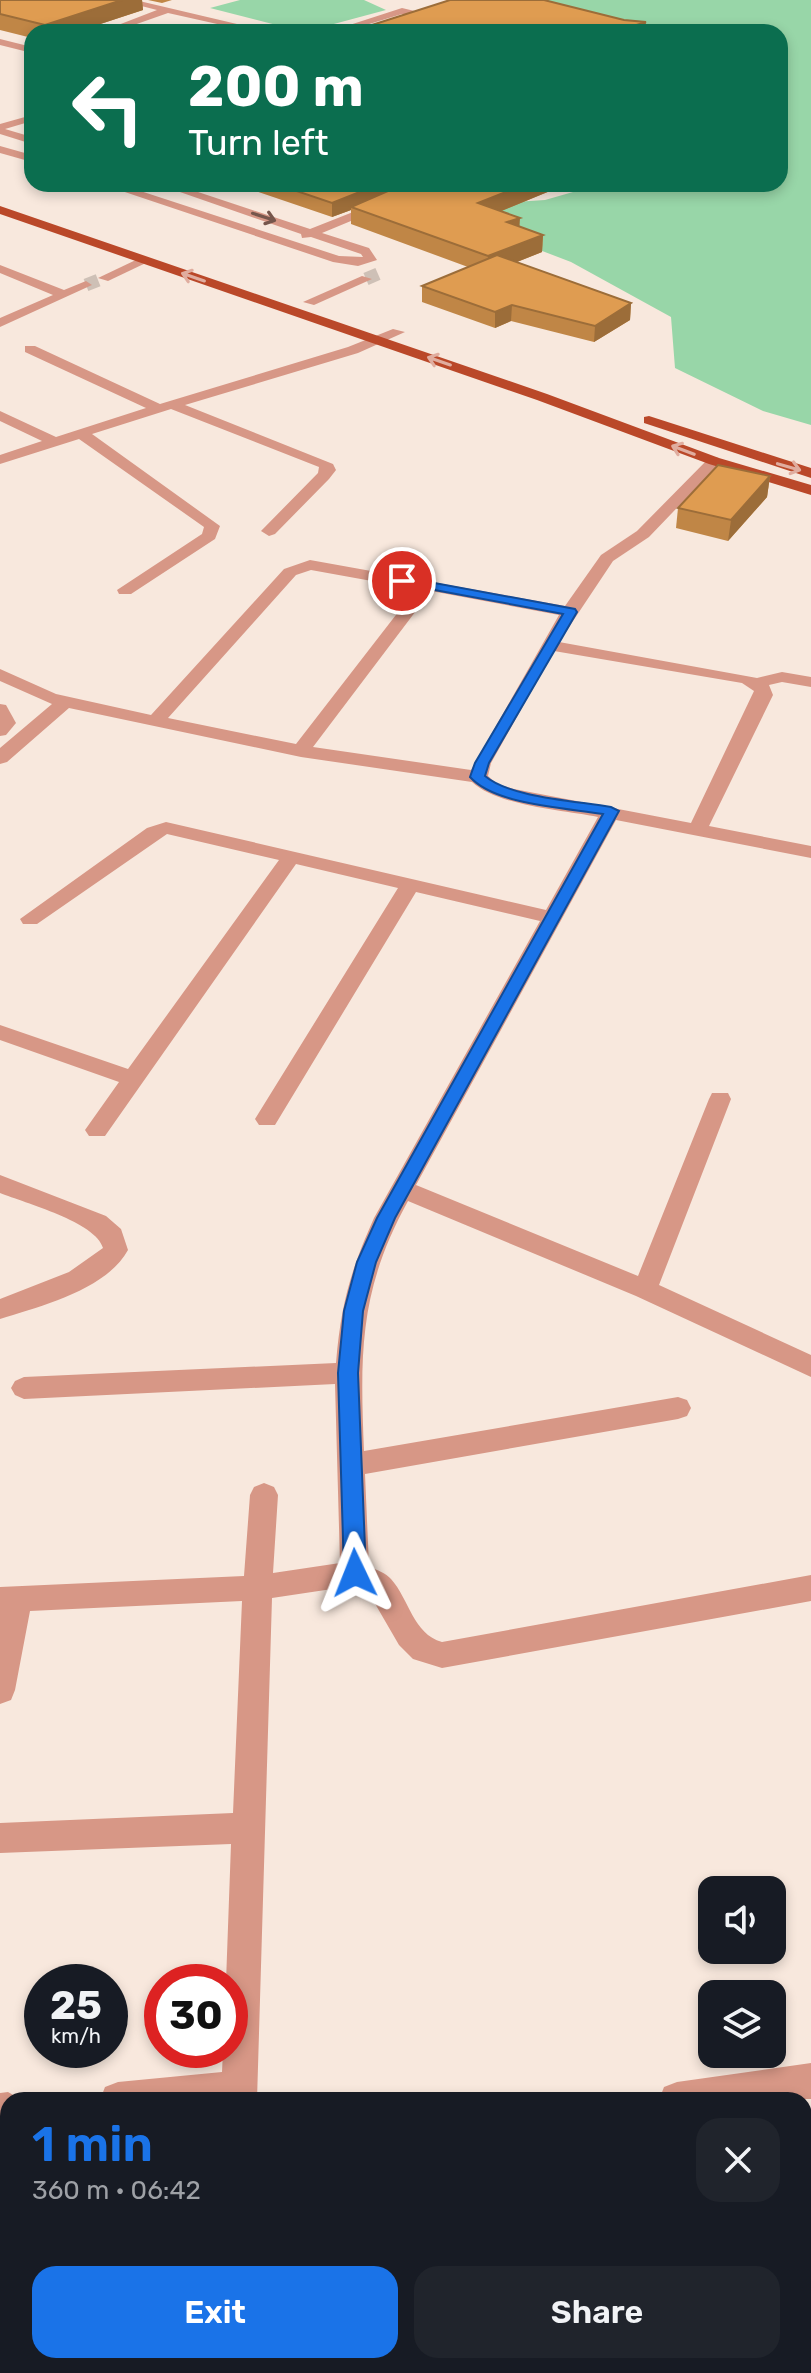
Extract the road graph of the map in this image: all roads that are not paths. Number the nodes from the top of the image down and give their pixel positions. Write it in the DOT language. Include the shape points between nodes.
graph roads {
  1 [pos="123,0"];
  2 [pos="168,10"];
  3 [pos="128,24"];
  4 [pos="230,24"];
  5 [pos="359,24"];
  6 [pos="391,24"];
  7 [pos="3,45"];
  8 [pos="24,49"];
  9 [pos="24,122"];
  10 [pos="24,130"];
  11 [pos="3,131"];
  12 [pos="24,138"];
  13 [pos="0,149"];
  14 [pos="24,156"];
  15 [pos="131,192"];
  16 [pos="188,192"];
  17 [pos="414,192"];
  18 [pos="0,196"];
  19 [pos="0,210"];
  20 [pos="312,232"];
  21 [pos="287,243"];
  22 [pos="371,260"];
  23 [pos="144,261"];
  24 [pos="385,268"];
  25 [pos="0,269"];
  26 [pos="104,278"];
  27 [pos="366,279"];
  28 [pos="86,285"];
  29 [pos="65,295"];
  30 [pos="309,302"];
  31 [pos="0,323"];
  32 [pos="398,332"];
  33 [pos="377,341"];
  34 [pos="30,349"];
  35 [pos="164,406"];
  36 [pos="609,406"];
  37 [pos="0,415"];
  38 [pos="638,416"];
  39 [pos="81,433"];
  40 [pos="55,442"];
  41 [pos="0,460"];
  42 [pos="714,461"];
  43 [pos="811,473"];
  44 [pos="811,490"];
  45 [pos="269,531"];
  46 [pos="427,586"];
  47 [pos="125,590"];
  48 [pos="570,612"];
  49 [pos="549,645"];
  50 [pos="0,674"];
  51 [pos="811,682"];
  52 [pos="758,683"];
  53 [pos="21,684"];
  54 [pos="0,699"];
  55 [pos="65,702"];
  56 [pos="0,709"];
  57 [pos="155,721"];
  58 [pos="0,731"];
  59 [pos="301,751"];
  60 [pos="0,758"];
  61 [pos="478,777"];
  62 [pos="611,811"];
  63 [pos="698,829"];
  64 [pos="811,852"];
  65 [pos="292,856"];
  66 [pos="411,884"];
  67 [pos="552,918"];
  68 [pos="30,919"];
  69 [pos="0,1032"];
  70 [pos="133,1079"];
  71 [pos="720,1099"];
  72 [pos="267,1119"];
  73 [pos="97,1130"];
  74 [pos="0,1184"];
  75 [pos="403,1189"];
  76 [pos="645,1289"];
  77 [pos="0,1309"];
  78 [pos="811,1367"];
  79 [pos="348,1373"];
  80 [pos="24,1388"];
  81 [pos="678,1408"];
  82 [pos="351,1465"];
  83 [pos="264,1495"];
  84 [pos="355,1573"];
  85 [pos="258,1588"];
  86 [pos="811,1588"];
  87 [pos="9,1600"];
  88 [pos="0,1690"];
  89 [pos="248,1828"];
  90 [pos="0,1838"];
  91 [pos="811,2081"];
  92 [pos="239,2092"];
  93 [pos="740,2092"];
  1 -- 2 [label="street"];
  2 -- 3 [label="street"];
  2 -- 4 [label="street"];
  5 -- 6 [label="street" via="402,11 422,14"];
  7 -- 8 [label="street"];
  9 -- 11 [label="street"];
  10 -- 11 [label="street"];
  11 -- 12 [label="street"];
  13 -- 14 [label="street"];
  15 -- 21 [label="street"];
  16 -- 20 [label="street, one-way"];
  17 -- 20 [label="street"];
  18 -- 30 [label="main road"];
  19 -- 23 [label="main road"];
  20 -- 21 [label="street"];
  20 -- 22 [label="street" via="365,251"];
  21 -- 22 [label="street" via="346,261"];
  22 -- 24 [label="street"];
  23 -- 26 [label="street"];
  33 -- 23 [label="main road, one-way"];
  25 -- 29 [label="street"];
  27 -- 30 [label="street"];
  28 -- 29 [label="street"];
  29 -- 31 [label="street"];
  30 -- 32 [label="main road"];
  32 -- 33 [label="street"];
  32 -- 36 [label="main road"];
  33 -- 35 [label="street"];
  42 -- 33 [label="main road, one-way"];
  34 -- 35 [label="street"];
  35 -- 39 [label="street"];
  35 -- 45 [label="street" via="326,464 324,476"];
  37 -- 40 [label="street"];
  38 -- 43 [label="main road, one-way"];
  39 -- 40 [label="street"];
  39 -- 47 [label="street" via="212,526 209,536"];
  40 -- 41 [label="street"];
  42 -- 44 [label="main road"];
  42 -- 48 [label="street" via="643,534 607,558"];
  46 -- 48 [label="street"];
  46 -- 57 [label="street" via="299,567"];
  46 -- 59 [label="street"];
  48 -- 49 [label="street"];
  49 -- 52 [label="street"];
  49 -- 61 [label="street"];
  50 -- 53 [label="street"];
  51 -- 52 [label="street" via="782,677"];
  52 -- 63 [label="street" via="764,695"];
  53 -- 54 [label="street"];
  53 -- 55 [label="street"];
  55 -- 57 [label="street"];
  55 -- 60 [label="street"];
  56 -- 58 [label="street" via="7,723"];
  57 -- 59 [label="street"];
  59 -- 61 [label="street"];
  61 -- 62 [label="street" via="490,788 511,794"];
  62 -- 63 [label="street"];
  62 -- 67 [label="street"];
  63 -- 64 [label="street"];
  65 -- 66 [label="street"];
  65 -- 68 [label="street" via="166,828"];
  65 -- 70 [label="street"];
  66 -- 67 [label="street"];
  66 -- 72 [label="street"];
  67 -- 75 [label="street"];
  69 -- 70 [label="street"];
  70 -- 73 [label="street"];
  71 -- 76 [label="street"];
  74 -- 77 [label="street" via="97,1222 112,1235 116,1250 86,1274"];
  75 -- 76 [label="street"];
  75 -- 79 [label="street" via="367,1262 353,1311"];
  76 -- 78 [label="street"];
  79 -- 80 [label="street"];
  79 -- 82 [label="street"];
  81 -- 82 [label="street"];
  82 -- 84 [label="street"];
  83 -- 85 [label="street"];
  84 -- 85 [label="street"];
  84 -- 86 [label="street" via="380,1586 409,1636 424,1650 442,1655"];
  85 -- 87 [label="street"];
  85 -- 89 [label="street"];
  87 -- 88 [label="street"];
  89 -- 90 [label="street"];
  89 -- 92 [label="street"];
  91 -- 93 [label="street"];
}
